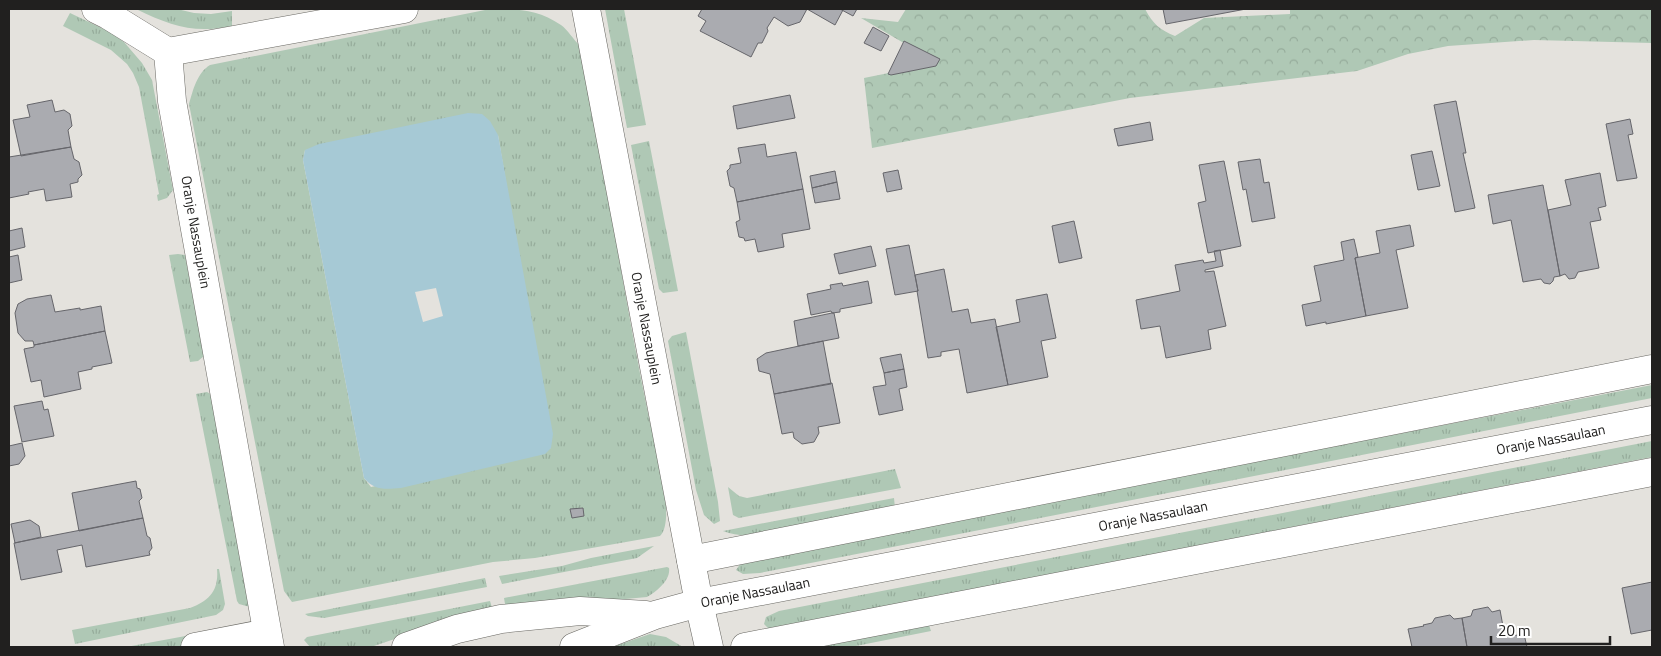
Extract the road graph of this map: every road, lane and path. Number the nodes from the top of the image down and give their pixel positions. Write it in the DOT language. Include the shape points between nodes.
graph roads {
  1 [pos="96,9"];
  2 [pos="404,9"];
  3 [pos="586,9"];
  4 [pos="168,52"];
  5 [pos="1652,369"];
  6 [pos="1652,420"];
  7 [pos="1652,472"];
  8 [pos="691,560"];
  9 [pos="698,603"];
  10 [pos="656,615"];
  11 [pos="269,640"];
  12 [pos="195,647"];
  13 [pos="406,647"];
  14 [pos="574,647"];
  15 [pos="709,647"];
  16 [pos="745,647"];
  1 -- 4 [label="street"];
  2 -- 4 [label="street"];
  3 -- 8 [label="street, Oranje Nassauplein"];
  4 -- 11 [label="street, Oranje Nassauplein" via="172,101"];
  5 -- 8 [label="street"];
  6 -- 9 [label="street, Oranje Nassaulaan"];
  7 -- 16 [label="street"];
  8 -- 9 [label="street, Oranje Nassauplein"];
  9 -- 10 [label="street, Oranje Nassaulaan"];
  9 -- 15 [label="street, Oranje Nassauplein"];
  10 -- 13 [label="street, Oranje Nassaulaan" via="580,611 502,619 457,629"];
  10 -- 14 [label="street, Oranje Nassaulaan"];
  11 -- 12 [label="street"];
}
